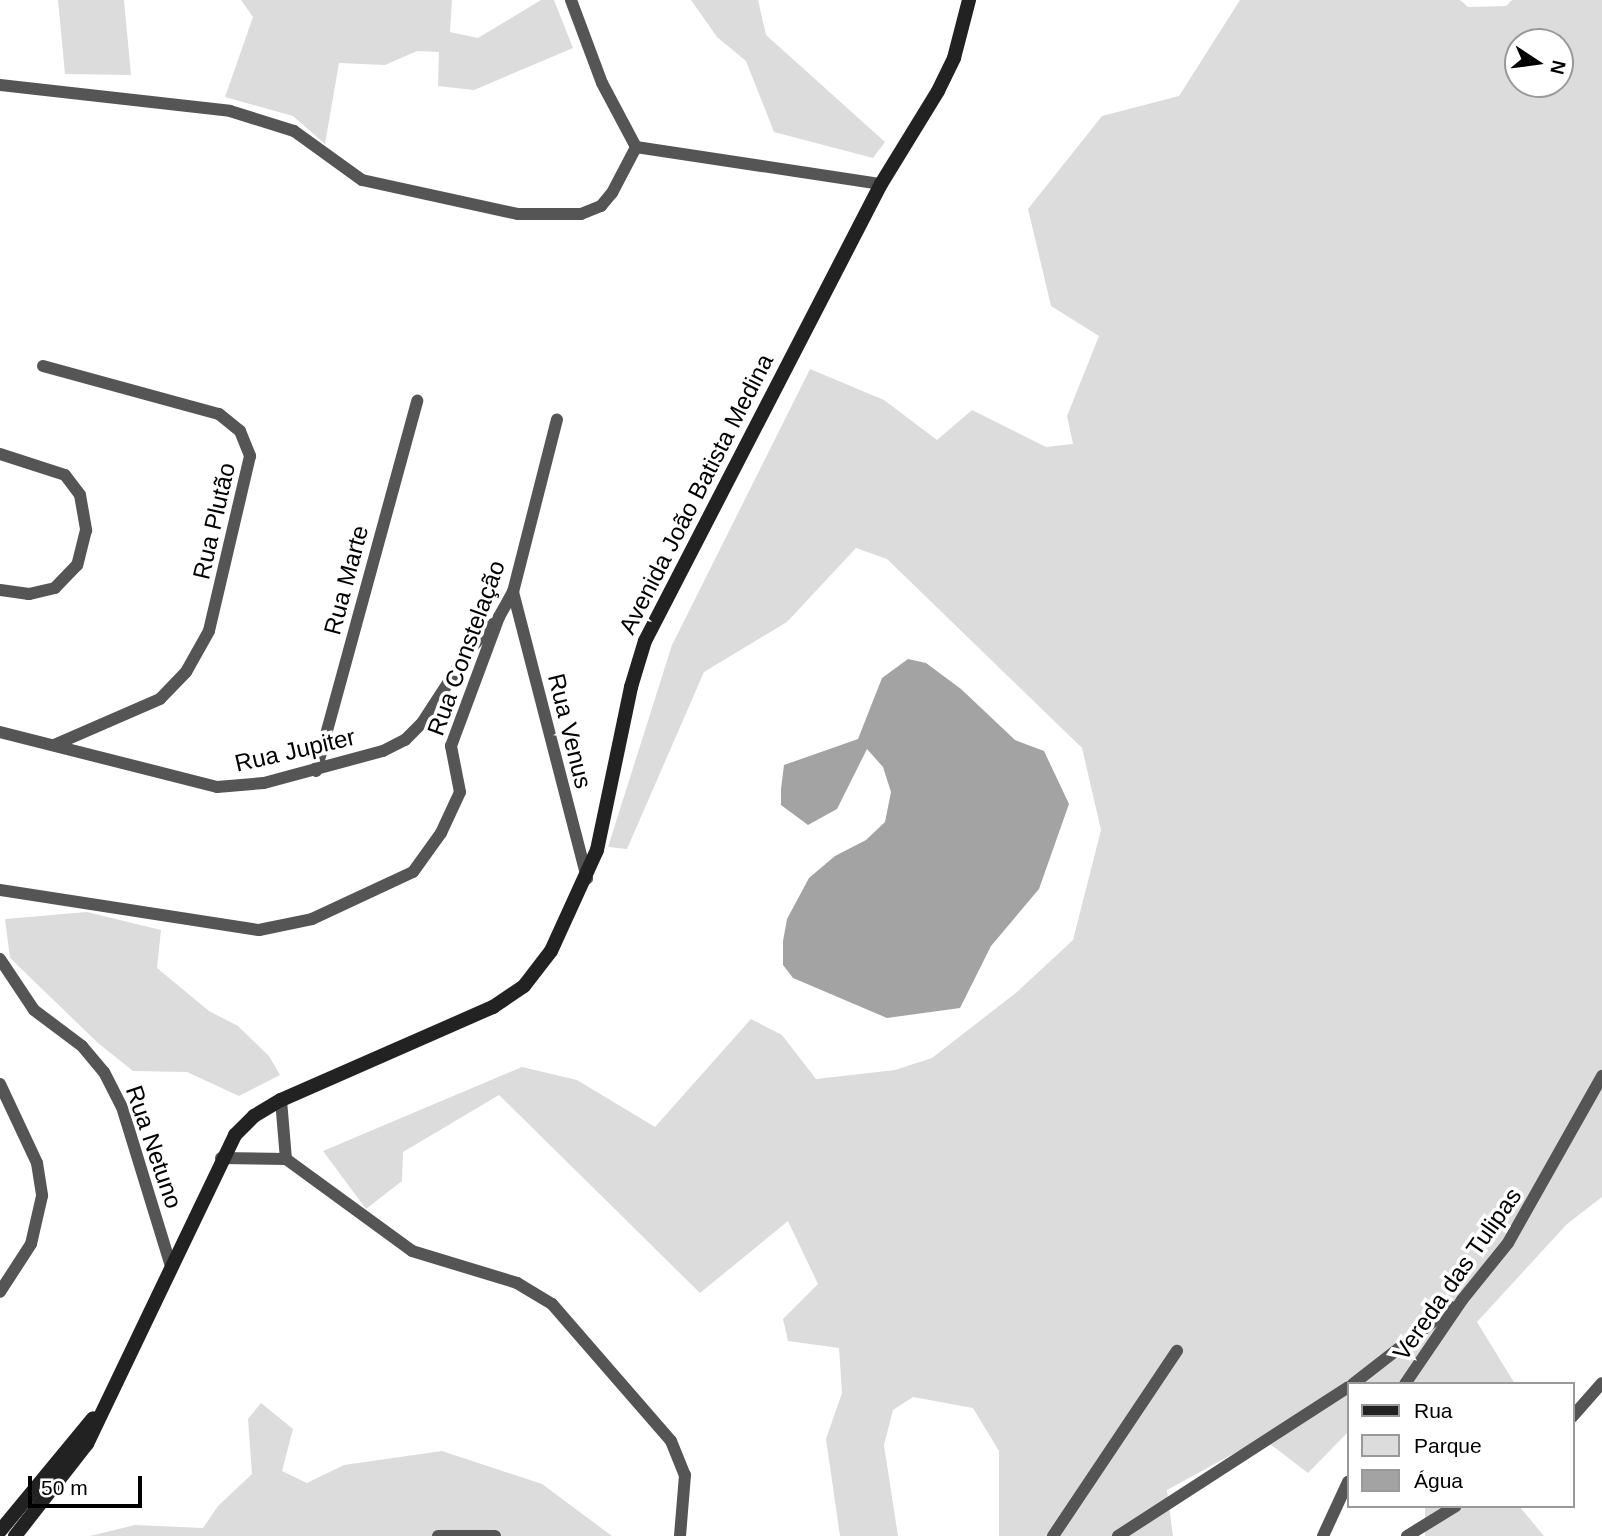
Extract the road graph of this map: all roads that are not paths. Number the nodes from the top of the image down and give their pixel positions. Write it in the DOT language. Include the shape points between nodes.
graph roads {
  1 [pos="571,0"];
  2 [pos="970,0"];
  3 [pos="0,85"];
  4 [pos="636,147"];
  5 [pos="881,184"];
  6 [pos="43,366"];
  7 [pos="417,401"];
  8 [pos="557,420"];
  9 [pos="0,454"];
  10 [pos="0,590"];
  11 [pos="513,592"];
  12 [pos="499,617"];
  13 [pos="0,732"];
  14 [pos="54,745"];
  15 [pos="316,771"];
  16 [pos="587,879"];
  17 [pos="0,890"];
  18 [pos="0,958"];
  19 [pos="1602,1076"];
  20 [pos="0,1084"];
  21 [pos="281,1100"];
  22 [pos="221,1158"];
  23 [pos="286,1159"];
  24 [pos="171,1266"];
  25 [pos="0,1292"];
  26 [pos="1462,1300"];
  27 [pos="1177,1350"];
  28 [pos="1356,1382"];
  29 [pos="1406,1382"];
  30 [pos="1602,1384"];
  31 [pos="1346,1388"];
  32 [pos="103,1407"];
  33 [pos="1574,1415"];
  34 [pos="1346,1486"];
  35 [pos="1453,1508"];
  36 [pos="0,1531"];
  37 [pos="15,1536"];
  38 [pos="438,1536"];
  39 [pos="495,1536"];
  40 [pos="680,1536"];
  41 [pos="1053,1536"];
  42 [pos="1118,1536"];
  43 [pos="1323,1536"];
  44 [pos="1408,1536"];
  1 -- 4 [label="street" via="602,83"];
  2 -- 5 [label="main road, Avenida João Batista Medina" via="948,69"];
  3 -- 4 [label="street" via="230,111 294,131 362,180 518,214 581,214 601,206"];
  4 -- 5 [label="street"];
  5 -- 16 [label="main road, Avenida João Batista Medina" via="645,642"];
  6 -- 14 [label="street, Rua Plutão" via="219,414 240,431 250,456 209,631 186,673 160,699"];
  7 -- 15 [label="street, Rua Marte"];
  8 -- 11 [label="street, Rua Constelação"];
  9 -- 10 [label="street" via="65,475 83,502 86,530 77,565 55,588 29,594"];
  11 -- 12 [label="street, Rua Constelação"];
  11 -- 16 [label="street, Rua Venus"];
  12 -- 15 [label="street, Rua Jupiter" via="470,649 422,723 405,740"];
  12 -- 17 [label="street, Rua Constelação" via="451,746 460,792 456,803 424,860 402,881 312,919 259,930"];
  13 -- 14 [label="street, Rua Jupiter"];
  14 -- 15 [label="street, Rua Jupiter" via="217,787 264,783"];
  16 -- 21 [label="main road, Avenida João Batista Medina" via="551,951 524,986 493,1007"];
  18 -- 24 [label="street, Rua Netuno" via="34,1010 82,1046 104,1072 122,1107"];
  19 -- 26 [label="street, Vereda das Tulipas" via="1508,1243"];
  20 -- 25 [label="street" via="37,1163 43,1196 31,1244"];
  21 -- 22 [label="main road, Avenida João Batista Medina" via="254,1116"];
  21 -- 23 [label="street"];
  22 -- 23 [label="street"];
  22 -- 24 [label="main road, Avenida João Batista Medina"];
  23 -- 40 [label="street" via="412,1251 517,1283 552,1304 671,1441 685,1475"];
  24 -- 32 [label="main road, Avenida João Batista Medina"];
  26 -- 28 [label="street"];
  26 -- 29 [label="street, Vereda das Tulipas"];
  27 -- 41 [label="street"];
  30 -- 33 [label="street"];
  31 -- 42 [label="street"];
  32 -- 36 [label="main road, Avenida João Batista Medina"];
  32 -- 37 [label="main road, Avenida João Batista Medina" via="76,1463"];
  34 -- 43 [label="street"];
  35 -- 44 [label="street"];
  38 -- 39 [label="street"];
}
